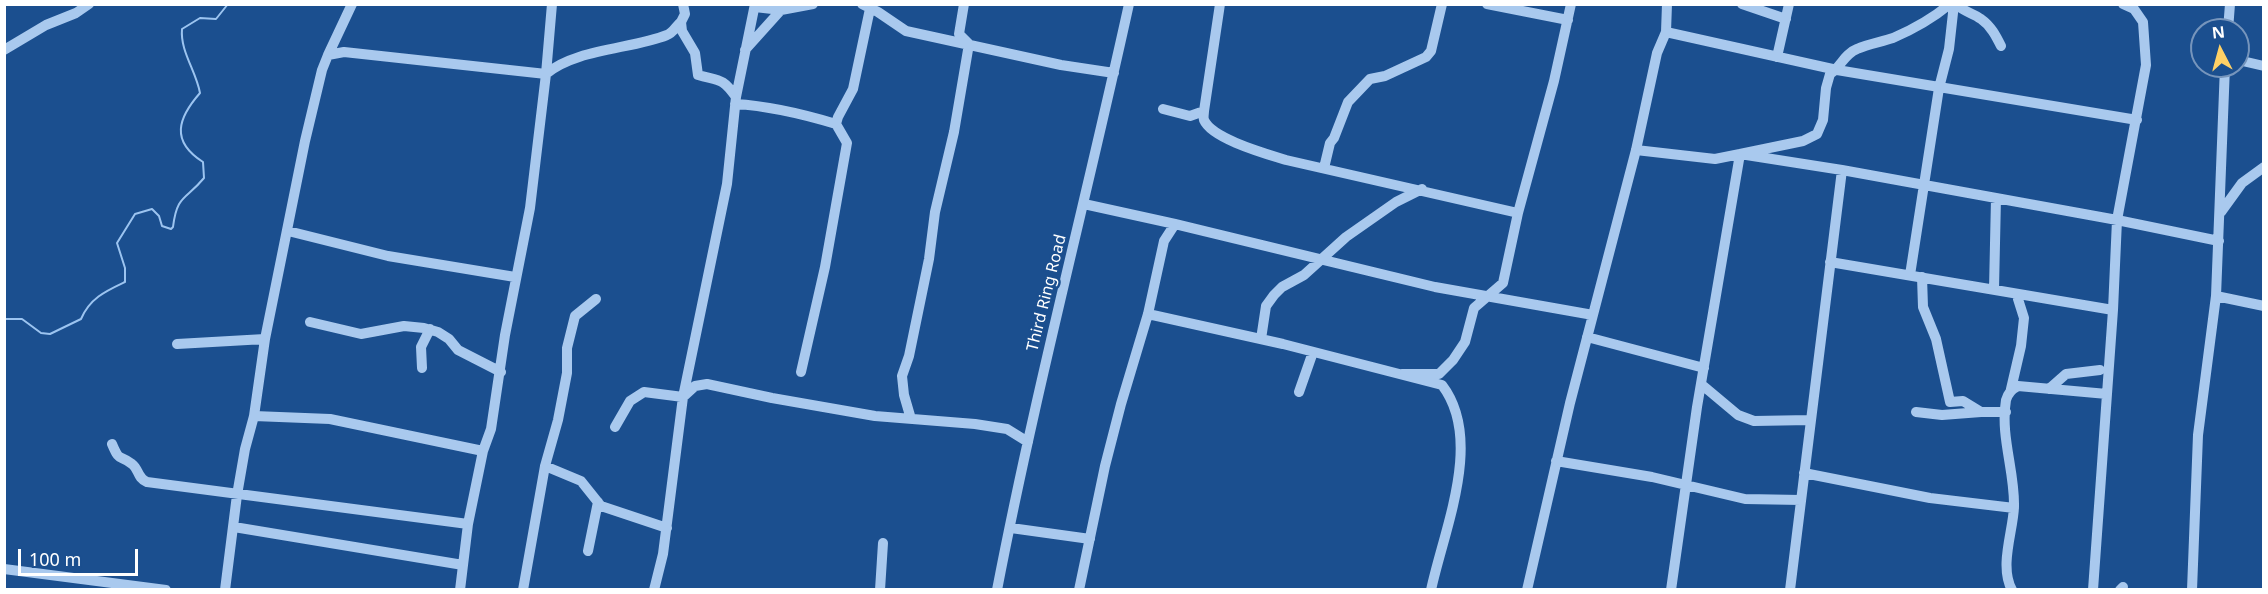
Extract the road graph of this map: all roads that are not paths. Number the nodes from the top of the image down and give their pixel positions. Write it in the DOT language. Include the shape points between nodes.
graph roads {
  1 [pos="89,4"];
  2 [pos="352,4"];
  3 [pos="552,4"];
  4 [pos="683,4"];
  5 [pos="813,4"];
  6 [pos="964,4"];
  7 [pos="1129,4"];
  8 [pos="1220,4"];
  9 [pos="1442,4"];
  10 [pos="1487,4"];
  11 [pos="1571,4"];
  12 [pos="1667,4"];
  13 [pos="1742,4"];
  14 [pos="1789,4"];
  15 [pos="1954,4"];
  16 [pos="2123,4"];
  17 [pos="755,5"];
  18 [pos="867,6"];
  19 [pos="2133,7"];
  20 [pos="781,10"];
  21 [pos="1786,19"];
  22 [pos="1568,20"];
  23 [pos="682,27"];
  24 [pos="1666,32"];
  25 [pos="670,34"];
  26 [pos="969,44"];
  27 [pos="2001,46"];
  28 [pos="691,47"];
  29 [pos="4,50"];
  30 [pos="744,51"];
  31 [pos="328,55"];
  32 [pos="1777,57"];
  33 [pos="1836,70"];
  34 [pos="1114,73"];
  35 [pos="546,74"];
  36 [pos="2225,78"];
  37 [pos="1939,88"];
  38 [pos="736,100"];
  39 [pos="1163,109"];
  40 [pos="1203,111"];
  41 [pos="2137,120"];
  42 [pos="836,124"];
  43 [pos="1636,150"];
  44 [pos="1740,154"];
  45 [pos="2264,167"];
  46 [pos="1324,168"];
  47 [pos="1842,170"];
  48 [pos="1395,184"];
  49 [pos="1923,185"];
  50 [pos="1422,189"];
  51 [pos="1996,198"];
  52 [pos="1396,202"];
  53 [pos="1084,204"];
  54 [pos="1518,213"];
  55 [pos="2220,213"];
  56 [pos="1158,220"];
  57 [pos="2117,220"];
  58 [pos="1175,224"];
  59 [pos="288,231"];
  60 [pos="1164,241"];
  61 [pos="2219,241"];
  62 [pos="1322,259"];
  63 [pos="1830,262"];
  64 [pos="1916,276"];
  65 [pos="515,277"];
  66 [pos="1503,283"];
  67 [pos="1994,290"];
  68 [pos="1489,296"];
  69 [pos="2216,296"];
  70 [pos="2018,298"];
  71 [pos="596,299"];
  72 [pos="1514,301"];
  73 [pos="2264,306"];
  74 [pos="2113,310"];
  75 [pos="1148,314"];
  76 [pos="1593,315"];
  77 [pos="310,322"];
  78 [pos="430,329"];
  79 [pos="1587,337"];
  80 [pos="265,339"];
  81 [pos="1261,339"];
  82 [pos="177,344"];
  83 [pos="1313,352"];
  84 [pos="422,368"];
  85 [pos="1704,368"];
  86 [pos="2100,370"];
  87 [pos="501,372"];
  88 [pos="801,372"];
  89 [pos="1402,374"];
  90 [pos="1701,384"];
  91 [pos="2011,389"];
  92 [pos="2049,389"];
  93 [pos="1299,392"];
  94 [pos="2107,394"];
  95 [pos="683,397"];
  96 [pos="2006,411"];
  97 [pos="1916,412"];
  98 [pos="1981,412"];
  99 [pos="254,416"];
  100 [pos="911,419"];
  101 [pos="1032,420"];
  102 [pos="1810,420"];
  103 [pos="615,427"];
  104 [pos="1007,429"];
  105 [pos="1028,442"];
  106 [pos="112,444"];
  107 [pos="483,451"];
  108 [pos="1557,461"];
  109 [pos="545,466"];
  110 [pos="1804,473"];
  111 [pos="1685,486"];
  112 [pos="237,495"];
  113 [pos="1800,500"];
  114 [pos="598,502"];
  115 [pos="2014,508"];
  116 [pos="468,524"];
  117 [pos="234,527"];
  118 [pos="667,528"];
  119 [pos="1011,528"];
  120 [pos="1090,539"];
  121 [pos="883,543"];
  122 [pos="588,551"];
  123 [pos="463,565"];
  124 [pos="4,568"];
  125 [pos="68,584"];
  126 [pos="1079,589"];
  127 [pos="166,590"];
  128 [pos="225,590"];
  129 [pos="460,590"];
  130 [pos="523,590"];
  131 [pos="654,590"];
  132 [pos="880,590"];
  133 [pos="998,590"];
  134 [pos="1084,590"];
  135 [pos="1431,590"];
  136 [pos="1527,590"];
  137 [pos="1671,590"];
  138 [pos="1790,590"];
  139 [pos="2012,590"];
  140 [pos="2093,590"];
  141 [pos="2192,590"];
  1 -- 29 [label="street"];
  2 -- 31 [label="street"];
  3 -- 35 [label="street"];
  4 -- 23 [label="street"];
  5 -- 20 [label="street"];
  6 -- 26 [label="street" via="960,34"];
  7 -- 34 [label="street, Third Ring Road"];
  8 -- 40 [label="street"];
  9 -- 46 [label="street" via="1431,51 1426,57 1370,79 1348,102"];
  10 -- 22 [label="street"];
  11 -- 22 [label="street"];
  12 -- 24 [label="street"];
  13 -- 21 [label="street"];
  14 -- 21 [label="street"];
  15 -- 27 [label="street" via="1981,19"];
  15 -- 33 [label="street" via="1915,27 1847,54"];
  15 -- 37 [label="street"];
  16 -- 19 [label="street"];
  17 -- 20 [label="street"];
  17 -- 30 [label="street"];
  18 -- 26 [label="street" via="906,31"];
  18 -- 42 [label="street" via="853,89"];
  19 -- 41 [label="street" via="2143,22 2146,65"];
  20 -- 30 [label="street"];
  21 -- 32 [label="street"];
  22 -- 54 [label="street"];
  23 -- 25 [label="street"];
  23 -- 28 [label="street"];
  24 -- 32 [label="street"];
  24 -- 43 [label="street"];
  25 -- 28 [label="street"];
  25 -- 35 [label="street" via="586,56 555,66"];
  26 -- 34 [label="street"];
  26 -- 100 [label="street" via="929,259 902,376"];
  28 -- 38 [label="street" via="698,75 722,81"];
  30 -- 38 [label="street"];
  31 -- 35 [label="street" via="344,52"];
  31 -- 59 [label="street" via="305,141"];
  32 -- 33 [label="street"];
  33 -- 37 [label="street"];
  33 -- 44 [label="street" via="1830,74 1817,134 1803,141"];
  34 -- 53 [label="street, Third Ring Road"];
  35 -- 65 [label="street" via="530,208"];
  36 -- 55 [label="street"];
  37 -- 41 [label="street"];
  37 -- 49 [label="street"];
  38 -- 42 [label="street"];
  38 -- 95 [label="street" via="726,184"];
  39 -- 40 [label="street" via="1190,116"];
  40 -- 46 [label="street" via="1204,120 1228,139 1286,160"];
  41 -- 57 [label="street"];
  42 -- 88 [label="street" via="847,143"];
  43 -- 44 [label="street" via="1715,159"];
  43 -- 76 [label="street"];
  44 -- 47 [label="street"];
  44 -- 85 [label="street"];
  45 -- 55 [label="street" via="2242,183"];
  46 -- 48 [label="street"];
  47 -- 49 [label="street"];
  47 -- 63 [label="street"];
  48 -- 50 [label="street"];
  48 -- 52 [label="street"];
  49 -- 51 [label="street"];
  49 -- 64 [label="street"];
  50 -- 52 [label="street"];
  50 -- 54 [label="street"];
  51 -- 57 [label="street"];
  51 -- 67 [label="street"];
  52 -- 62 [label="street"];
  53 -- 56 [label="street"];
  53 -- 101 [label="street, Third Ring Road"];
  54 -- 66 [label="street"];
  55 -- 61 [label="street"];
  56 -- 58 [label="street"];
  56 -- 60 [label="street"];
  57 -- 61 [label="street"];
  57 -- 74 [label="street"];
  58 -- 60 [label="street"];
  58 -- 62 [label="street"];
  59 -- 65 [label="street" via="388,256"];
  59 -- 80 [label="street"];
  60 -- 75 [label="street"];
  61 -- 69 [label="street"];
  62 -- 68 [label="street"];
  62 -- 81 [label="street" via="1274,295 1266,306"];
  63 -- 64 [label="street"];
  63 -- 102 [label="street"];
  64 -- 67 [label="street"];
  64 -- 98 [label="street" via="1950,402 1963,401"];
  65 -- 87 [label="street"];
  66 -- 68 [label="street"];
  66 -- 72 [label="street"];
  67 -- 74 [label="street"];
  68 -- 72 [label="street"];
  68 -- 89 [label="street" via="1474,308 1465,342 1439,374"];
  69 -- 73 [label="street"];
  69 -- 141 [label="street" via="2198,435"];
  70 -- 91 [label="street" via="2024,318"];
  71 -- 109 [label="street" via="575,316 558,420"];
  72 -- 76 [label="street"];
  74 -- 94 [label="street"];
  75 -- 81 [label="street"];
  75 -- 120 [label="street" via="1105,466"];
  76 -- 79 [label="street"];
  77 -- 78 [label="street" via="361,334 404,326"];
  78 -- 84 [label="street" via="421,347"];
  78 -- 87 [label="street" via="458,350"];
  79 -- 85 [label="street"];
  79 -- 108 [label="street"];
  80 -- 82 [label="street"];
  80 -- 99 [label="street"];
  81 -- 83 [label="street"];
  83 -- 89 [label="street"];
  83 -- 93 [label="street"];
  85 -- 90 [label="street"];
  86 -- 92 [label="street" via="2066,374"];
  87 -- 107 [label="street"];
  89 -- 135 [label="street" via="1442,385 1452,399 1461,432 1459,478"];
  90 -- 102 [label="street" via="1738,415 1754,421"];
  90 -- 111 [label="street"];
  91 -- 92 [label="street"];
  91 -- 96 [label="street" via="2006,397"];
  92 -- 94 [label="street"];
  94 -- 140 [label="street"];
  95 -- 100 [label="street" via="695,386 707,384 875,416"];
  95 -- 103 [label="street" via="644,392 630,401"];
  95 -- 118 [label="street"];
  96 -- 98 [label="street"];
  96 -- 115 [label="street" via="2005,443"];
  97 -- 98 [label="street"];
  99 -- 107 [label="street" via="330,419"];
  99 -- 112 [label="street"];
  100 -- 104 [label="street"];
  101 -- 104 [label="street"];
  101 -- 105 [label="street, Third Ring Road"];
  102 -- 110 [label="street"];
  104 -- 105 [label="street"];
  105 -- 119 [label="street, Third Ring Road"];
  106 -- 112 [label="street" via="118,456 134,466 139,478 147,482"];
  107 -- 116 [label="street"];
  108 -- 111 [label="street"];
  108 -- 136 [label="street"];
  109 -- 114 [label="street" via="580,480"];
  109 -- 130 [label="street"];
  110 -- 113 [label="street"];
  110 -- 115 [label="street" via="1930,498"];
  111 -- 113 [label="street" via="1745,499"];
  111 -- 137 [label="street"];
  112 -- 116 [label="street"];
  112 -- 117 [label="street"];
  113 -- 138 [label="street"];
  114 -- 118 [label="street"];
  114 -- 122 [label="street"];
  115 -- 139 [label="street" via="2007,581"];
  116 -- 123 [label="street"];
  117 -- 123 [label="street"];
  117 -- 128 [label="street"];
  118 -- 131 [label="street"];
  119 -- 120 [label="street"];
  119 -- 133 [label="street, Third Ring Road"];
  120 -- 126 [label="street"];
  121 -- 132 [label="street"];
  123 -- 129 [label="street"];
  124 -- 125 [label="street"];
  125 -- 127 [label="street"];
  126 -- 134 [label="street"];
}
